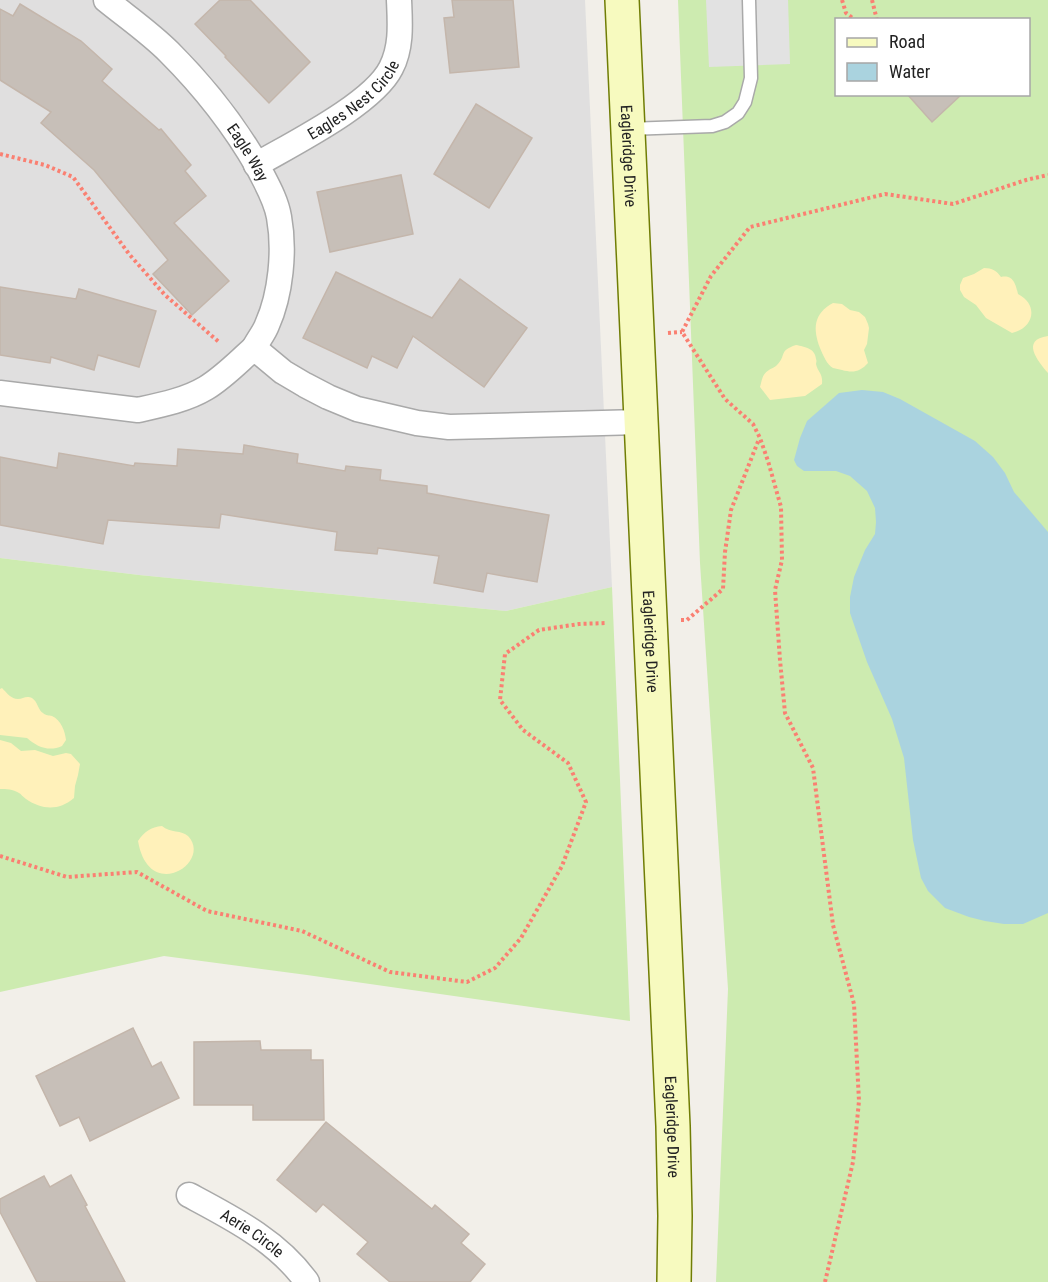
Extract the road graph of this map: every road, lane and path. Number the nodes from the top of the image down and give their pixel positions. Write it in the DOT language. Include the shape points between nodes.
graph roads {
  1 [pos="106,0"];
  2 [pos="399,0"];
  3 [pos="622,0"];
  4 [pos="748,0"];
  5 [pos="842,0"];
  6 [pos="872,0"];
  7 [pos="852,18"];
  8 [pos="876,18"];
  9 [pos="628,129"];
  10 [pos="0,154"];
  11 [pos="256,165"];
  12 [pos="1048,175"];
  13 [pos="225,347"];
  14 [pos="254,348"];
  15 [pos="0,393"];
  16 [pos="640,422"];
  17 [pos="760,438"];
  18 [pos="675,620"];
  19 [pos="606,623"];
  20 [pos="0,856"];
  21 [pos="189,1195"];
  22 [pos="307,1282"];
  23 [pos="674,1282"];
  24 [pos="825,1282"];
  1 -- 11 [label="street, Eagle Way" via="168,51 205,91 243,140"];
  2 -- 11 [label="street, Eagles Nest Circle" via="397,50 391,69 380,84 346,111"];
  3 -- 9 [label="main road, Eagleridge Drive"];
  4 -- 9 [label="lane" via="751,78 738,113 712,126"];
  5 -- 7 [label="path" via="846,13"];
  6 -- 8 [label="path"];
  9 -- 16 [label="main road, Eagleridge Drive"];
  10 -- 13 [label="path" via="45,165 73,177 129,254 165,295"];
  11 -- 14 [label="street, Eagle Way" via="279,215 282,245 276,302"];
  12 -- 17 [label="path" via="953,204 885,194 750,227 711,276 682,332 725,399 753,424"];
  14 -- 15 [label="street, Eagle Way" via="205,388 138,410"];
  14 -- 16 [label="street" via="283,372 328,397 357,410 417,423 449,427"];
  16 -- 23 [label="main road, Eagleridge Drive" via="673,1126"];
  17 -- 18 [label="path" via="731,510 723,589 687,620"];
  17 -- 24 [label="path" via="781,507 782,560 775,590 785,713 813,768 833,925 854,1004 859,1101 853,1162"];
  19 -- 20 [label="path" via="539,630 505,654 500,700 523,730 568,763 586,802 562,866 521,938 495,968 467,982 390,972 302,931 207,911 137,872 67,877"];
  21 -- 22 [label="street, Aerie Circle" via="249,1228 275,1248"];
}
